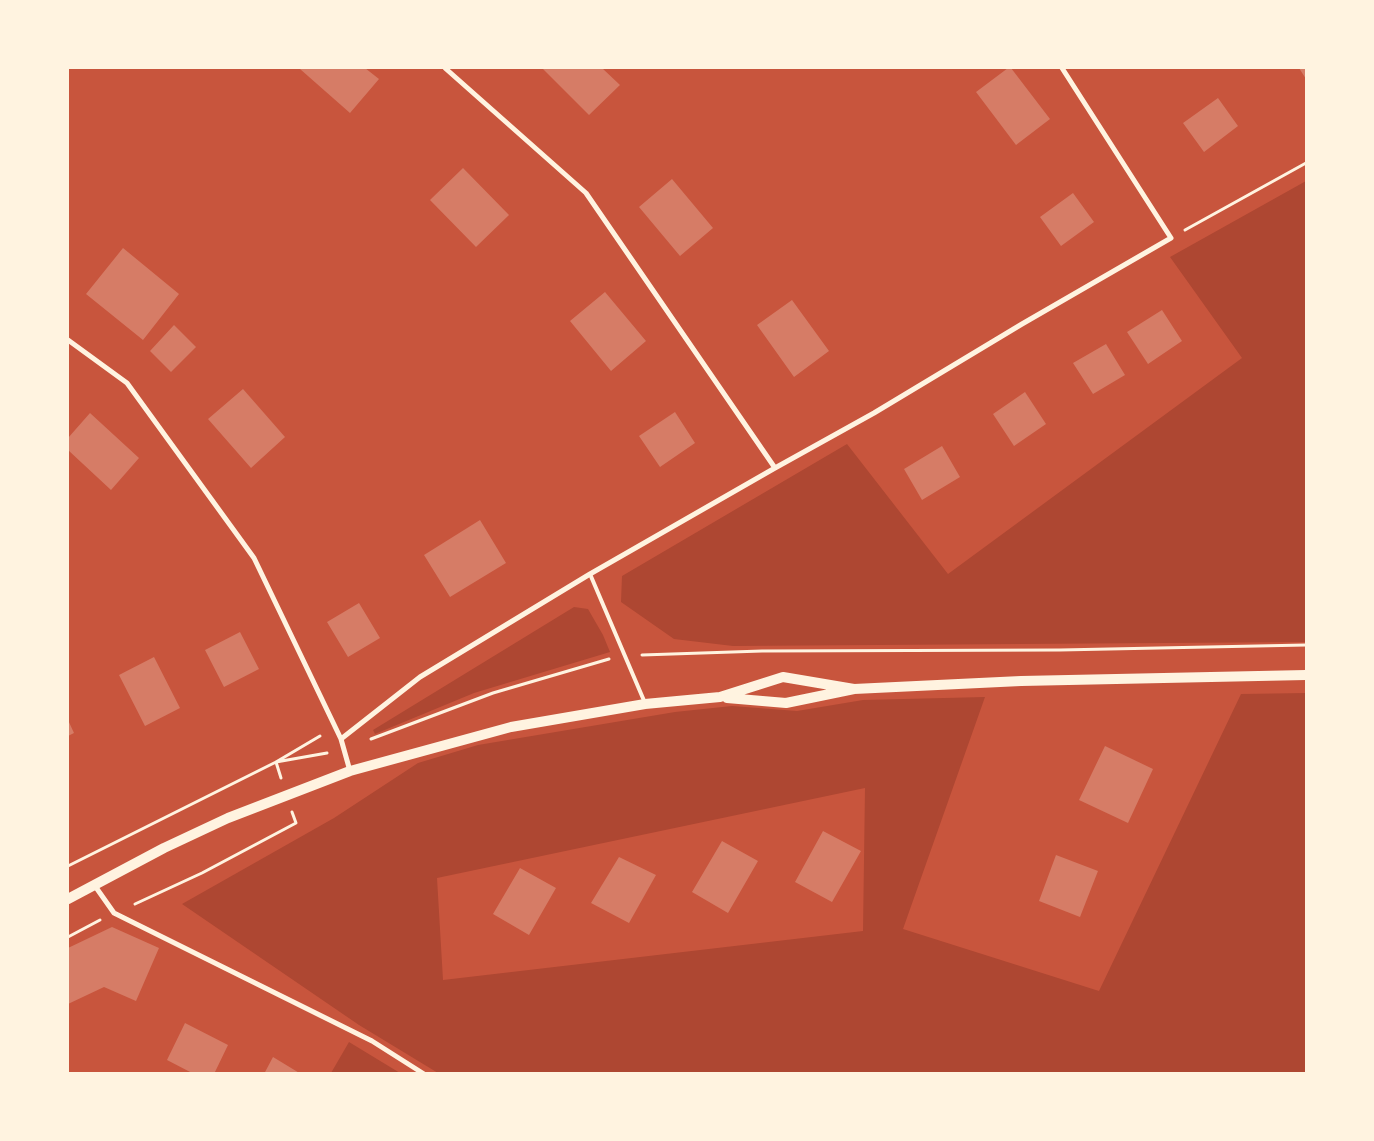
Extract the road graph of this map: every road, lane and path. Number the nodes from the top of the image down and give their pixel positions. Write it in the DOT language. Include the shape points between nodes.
graph roads {
  1 [pos="445,68"];
  2 [pos="1062,68"];
  3 [pos="1306,163"];
  4 [pos="1171,238"];
  5 [pos="68,340"];
  6 [pos="775,468"];
  7 [pos="590,574"];
  8 [pos="1306,675"];
  9 [pos="854,689"];
  10 [pos="720,697"];
  11 [pos="645,704"];
  12 [pos="336,727"];
  13 [pos="341,738"];
  14 [pos="344,750"];
  15 [pos="276,762"];
  16 [pos="350,771"];
  17 [pos="287,795"];
  18 [pos="68,866"];
  19 [pos="95,886"];
  20 [pos="68,899"];
  21 [pos="114,913"];
  22 [pos="68,937"];
  23 [pos="424,1074"];
  1 -- 6 [label="street" via="586,193"];
  2 -- 4 [label="street"];
  3 -- 4 [label="path"];
  4 -- 6 [label="street"];
  5 -- 12 [label="street" via="127,383 254,558"];
  6 -- 7 [label="street"];
  7 -- 11 [label="lane"];
  7 -- 13 [label="street" via="420,677"];
  8 -- 9 [label="main road" via="1021,681"];
  9 -- 10 [label="main road" via="786,703"];
  9 -- 10 [label="main road" via="783,677"];
  10 -- 11 [label="main road"];
  11 -- 16 [label="main road" via="511,727"];
  12 -- 13 [label="street"];
  12 -- 15 [label="path"];
  13 -- 14 [label="street"];
  14 -- 15 [label="path"];
  14 -- 16 [label="street"];
  15 -- 17 [label="path"];
  15 -- 18 [label="path"];
  16 -- 17 [label="main road"];
  17 -- 19 [label="main road" via="220,821"];
  17 -- 21 [label="path" via="296,823 202,873"];
  19 -- 20 [label="main road"];
  19 -- 21 [label="street"];
  21 -- 22 [label="path"];
  21 -- 23 [label="street" via="372,1041"];
}
